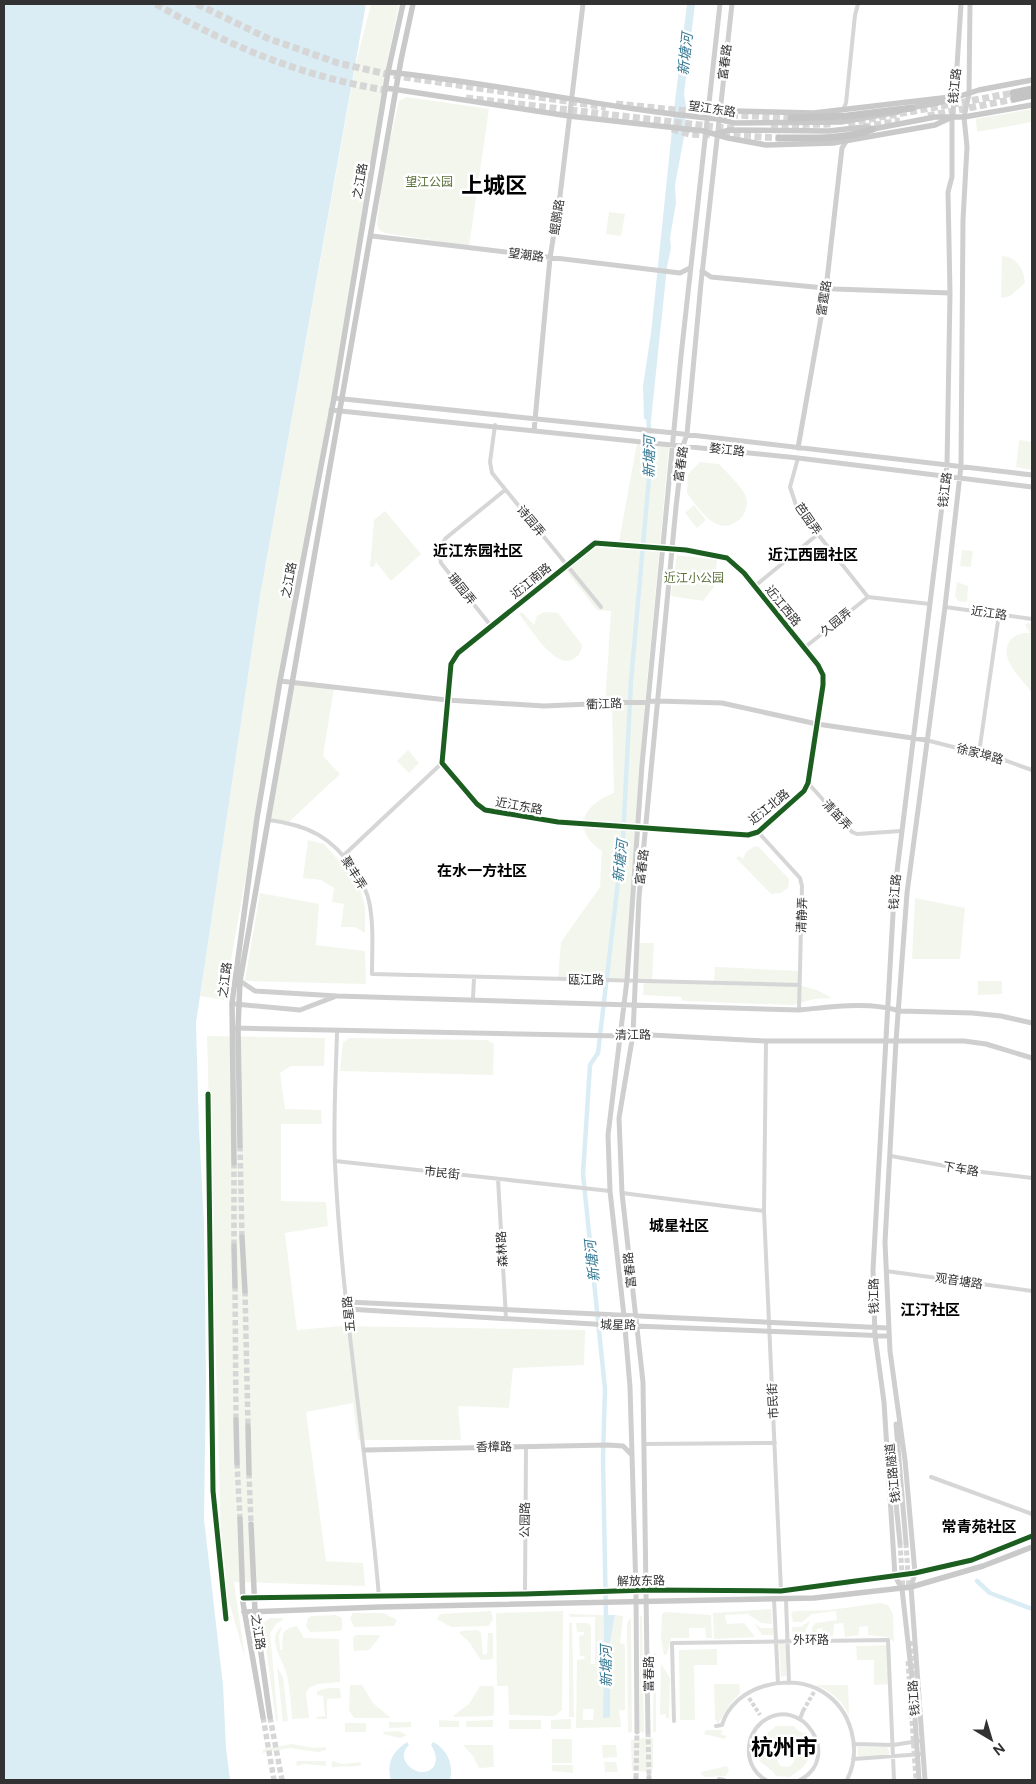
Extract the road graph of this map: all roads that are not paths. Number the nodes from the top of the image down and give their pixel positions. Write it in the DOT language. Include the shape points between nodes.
graph roads {
  1 [pos="403,4"];
  2 [pos="413,4"];
  3 [pos="583,4"];
  4 [pos="720,4"];
  5 [pos="732,4"];
  6 [pos="858,4"];
  7 [pos="961,4"];
  8 [pos="970,4"];
  9 [pos="388,72"];
  10 [pos="399,73"];
  11 [pos="1032,80"];
  12 [pos="386,88"];
  13 [pos="398,88"];
  14 [pos="1032,89"];
  15 [pos="969,94"];
  16 [pos="1032,95"];
  17 [pos="955,97"];
  18 [pos="571,100"];
  19 [pos="846,103"];
  20 [pos="1032,105"];
  21 [pos="912,108"];
  22 [pos="842,110"];
  23 [pos="852,110"];
  24 [pos="569,116"];
  25 [pos="952,117"];
  26 [pos="964,117"];
  27 [pos="708,118"];
  28 [pos="792,118"];
  29 [pos="718,119"];
  30 [pos="873,129"];
  31 [pos="704,131"];
  32 [pos="718,133"];
  33 [pos="779,138"];
  34 [pos="847,140"];
  35 [pos="834,143"];
  36 [pos="842,148"];
  37 [pos="372,236"];
  38 [pos="550,258"];
  39 [pos="690,268"];
  40 [pos="702,271"];
  41 [pos="678,273"];
  42 [pos="711,277"];
  43 [pos="689,281"];
  44 [pos="701,283"];
  45 [pos="826,289"];
  46 [pos="950,293"];
  47 [pos="334,398"];
  48 [pos="343,399"];
  49 [pos="331,410"];
  50 [pos="342,410"];
  51 [pos="535,418"];
  52 [pos="495,425"];
  53 [pos="534,431"];
  54 [pos="674,432"];
  55 [pos="687,434"];
  56 [pos="674,445"];
  57 [pos="683,446"];
  58 [pos="798,448"];
  59 [pos="798,458"];
  60 [pos="948,465"];
  61 [pos="961,466"];
  62 [pos="946,476"];
  63 [pos="1032,476"];
  64 [pos="960,477"];
  65 [pos="1032,487"];
  66 [pos="505,490"];
  67 [pos="818,534"];
  68 [pos="664,549"];
  69 [pos="672,550"];
  70 [pos="568,565"];
  71 [pos="755,586"];
  72 [pos="868,597"];
  73 [pos="930,604"];
  74 [pos="601,607"];
  75 [pos="945,607"];
  76 [pos="999,614"];
  77 [pos="1032,619"];
  78 [pos="491,626"];
  79 [pos="804,648"];
  80 [pos="280,681"];
  81 [pos="294,684"];
  82 [pos="447,700"];
  83 [pos="658,701"];
  84 [pos="649,702"];
  85 [pos="817,724"];
  86 [pos="916,737"];
  87 [pos="926,740"];
  88 [pos="979,754"];
  89 [pos="442,763"];
  90 [pos="1032,770"];
  91 [pos="808,783"];
  92 [pos="269,820"];
  93 [pos="639,828"];
  94 [pos="647,828"];
  95 [pos="901,831"];
  96 [pos="758,832"];
  97 [pos="344,855"];
  98 [pos="372,974"];
  99 [pos="474,978"];
  100 [pos="627,980"];
  101 [pos="634,980"];
  102 [pos="240,981"];
  103 [pos="799,985"];
  104 [pos="337,996"];
  105 [pos="473,998"];
  106 [pos="236,1004"];
  107 [pos="624,1005"];
  108 [pos="633,1006"];
  109 [pos="887,1007"];
  110 [pos="798,1010"];
  111 [pos="900,1011"];
  112 [pos="1032,1023"];
  113 [pos="231,1028"];
  114 [pos="238,1028"];
  115 [pos="337,1031"];
  116 [pos="633,1034"];
  117 [pos="620,1036"];
  118 [pos="766,1041"];
  119 [pos="886,1041"];
  120 [pos="896,1041"];
  121 [pos="1032,1058"];
  122 [pos="240,1146"];
  123 [pos="890,1156"];
  124 [pos="335,1161"];
  125 [pos="234,1163"];
  126 [pos="1032,1178"];
  127 [pos="498,1179"];
  128 [pos="610,1191"];
  129 [pos="622,1193"];
  130 [pos="764,1211"];
  131 [pos="242,1237"];
  132 [pos="234,1246"];
  133 [pos="885,1271"];
  134 [pos="235,1286"];
  135 [pos="245,1291"];
  136 [pos="1032,1291"];
  137 [pos="348,1302"];
  138 [pos="348,1309"];
  139 [pos="505,1310"];
  140 [pos="624,1316"];
  141 [pos="635,1316"];
  142 [pos="506,1318"];
  143 [pos="769,1322"];
  144 [pos="624,1325"];
  145 [pos="636,1325"];
  146 [pos="874,1327"];
  147 [pos="888,1328"];
  148 [pos="769,1331"];
  149 [pos="875,1336"];
  150 [pos="888,1336"];
  151 [pos="884,1402"];
  152 [pos="895,1402"];
  153 [pos="236,1420"];
  154 [pos="248,1426"];
  155 [pos="631,1435"];
  156 [pos="775,1443"];
  157 [pos="645,1444"];
  158 [pos="526,1446"];
  159 [pos="623,1446"];
  160 [pos="365,1450"];
  161 [pos="632,1455"];
  162 [pos="237,1462"];
  163 [pos="249,1473"];
  164 [pos="931,1477"];
  165 [pos="1032,1514"];
  166 [pos="240,1520"];
  167 [pos="251,1524"];
  168 [pos="1032,1536"];
  169 [pos="1032,1547"];
  170 [pos="915,1572"];
  171 [pos="895,1576"];
  172 [pos="911,1587"];
  173 [pos="902,1589"];
  174 [pos="636,1590"];
  175 [pos="647,1590"];
  176 [pos="780,1591"];
  177 [pos="525,1594"];
  178 [pos="379,1597"];
  179 [pos="243,1598"];
  180 [pos="254,1598"];
  181 [pos="774,1600"];
  182 [pos="786,1600"];
  183 [pos="636,1602"];
  184 [pos="648,1603"];
  185 [pos="255,1611"];
  186 [pos="244,1612"];
  187 [pos="776,1640"];
  188 [pos="788,1640"];
  189 [pos="778,1683"];
  190 [pos="789,1683"];
  191 [pos="803,1711"];
  192 [pos="760,1715"];
  193 [pos="263,1717"];
  194 [pos="270,1717"];
  195 [pos="800,1719"];
  196 [pos="674,1721"];
  197 [pos="765,1721"];
  198 [pos="716,1726"];
  199 [pos="637,1732"];
  200 [pos="648,1732"];
  201 [pos="923,1740"];
  202 [pos="917,1741"];
  203 [pos="854,1744"];
  204 [pos="893,1745"];
  205 [pos="920,1754"];
  206 [pos="894,1756"];
  207 [pos="853,1759"];
  208 [pos="766,1780"];
  209 [pos="800,1780"];
  210 [pos="847,1780"];
  211 [pos="894,1780"];
  212 [pos="919,1780"];
  213 [pos="925,1780"];
  1 -- 9 [label="main road, 之江路"];
  2 -- 10 [label="main road, 之江路"];
  3 -- 18 [label="main road, 鲲鹏路"];
  4 -- 27 [label="main road, 富春路"];
  5 -- 29 [label="main road, 富春路"];
  6 -- 19 [label="street"];
  7 -- 17 [label="main road, 钱江路"];
  8 -- 15 [label="main road, 钱江路"];
  9 -- 10 [label="main road, 望江东路"];
  9 -- 12 [label="main road, 之江路"];
  10 -- 13 [label="main road, 之江路"];
  10 -- 18 [label="main road, 望江东路" via="493,85"];
  11 -- 15 [label="main road, 望江东路"];
  12 -- 13 [label="main road, 望江东路"];
  12 -- 47 [label="main road, 之江路"];
  13 -- 24 [label="main road, 望江东路"];
  13 -- 37 [label="main road, 之江路"];
  14 -- 16 [label="highway" via="1013,96"];
  15 -- 17 [label="main road, 望江东路"];
  15 -- 26 [label="main road, 钱江路"];
  17 -- 21 [label="main road, 望江东路"];
  17 -- 23 [label="main road" via="941,96"];
  17 -- 25 [label="main road, 钱江路"];
  18 -- 24 [label="main road, 鲲鹏路"];
  18 -- 27 [label="main road, 望江东路"];
  19 -- 22 [label="street"];
  19 -- 23 [label="street"];
  20 -- 26 [label="main road, 望江东路"];
  21 -- 28 [label="highway" via="847,116"];
  21 -- 29 [label="main road, 望江东路" via="841,122 734,123"];
  22 -- 23 [label="main road"];
  22 -- 29 [label="main road" via="792,113 732,111"];
  24 -- 31 [label="main road, 望江东路"];
  24 -- 38 [label="main road, 鲲鹏路"];
  25 -- 26 [label="main road, 望江东路"];
  25 -- 30 [label="main road, 望江东路" via="935,117"];
  25 -- 34 [label="main road" via="935,125"];
  25 -- 46 [label="main road, 钱江路" via="952,177 948,192"];
  26 -- 61 [label="main road, 钱江路" via="967,147 963,220"];
  27 -- 29 [label="main road, 望江东路"];
  27 -- 31 [label="main road, 富春路"];
  29 -- 32 [label="main road, 富春路"];
  30 -- 32 [label="main road, 望江东路" via="864,127 829,132 730,130"];
  30 -- 33 [label="highway" via="840,136"];
  31 -- 32 [label="main road, 望江东路"];
  31 -- 39 [label="main road, 富春路"];
  32 -- 35 [label="main road" via="766,145"];
  32 -- 40 [label="main road, 富春路"];
  34 -- 35 [label="main road"];
  34 -- 36 [label="main road, 雷霆路"];
  35 -- 36 [label="main road"];
  36 -- 45 [label="main road, 雷霆路"];
  37 -- 38 [label="main road, 望潮路"];
  37 -- 48 [label="main road, 之江路"];
  38 -- 41 [label="main road, 望潮路"];
  38 -- 51 [label="main road, 鲲鹏路"];
  39 -- 41 [label="main road"];
  39 -- 43 [label="main road, 富春路"];
  40 -- 42 [label="main road"];
  40 -- 44 [label="main road, 富春路"];
  41 -- 43 [label="main road"];
  42 -- 44 [label="main road"];
  42 -- 45 [label="main road"];
  43 -- 54 [label="main road, 富春路"];
  44 -- 55 [label="main road, 富春路"];
  45 -- 46 [label="main road"];
  45 -- 58 [label="main road, 雷霆路"];
  46 -- 60 [label="main road, 钱江路"];
  47 -- 48 [label="main road, 婺江路"];
  47 -- 49 [label="main road, 之江路"];
  48 -- 50 [label="main road, 之江路"];
  48 -- 51 [label="main road, 婺江路"];
  49 -- 50 [label="main road, 婺江路"];
  49 -- 80 [label="main road, 之江路"];
  50 -- 52 [label="main road, 婺江路"];
  50 -- 81 [label="main road, 之江路"];
  51 -- 53 [label="main road, 鲲鹏路"];
  51 -- 54 [label="main road, 婺江路"];
  52 -- 53 [label="main road, 婺江路"];
  52 -- 66 [label="street, 诗园弄" via="490,462 492,473"];
  53 -- 56 [label="main road, 婺江路"];
  54 -- 55 [label="main road, 婺江路"];
  54 -- 56 [label="main road, 富春路"];
  55 -- 57 [label="main road, 富春路"];
  55 -- 58 [label="main road, 婺江路"];
  56 -- 57 [label="main road, 婺江路"];
  56 -- 68 [label="main road, 富春路"];
  57 -- 59 [label="main road, 婺江路"];
  57 -- 69 [label="main road, 富春路"];
  58 -- 60 [label="main road, 婺江路"];
  59 -- 62 [label="main road, 婺江路"];
  59 -- 67 [label="street, 芭园弄" via="790,487 797,508"];
  60 -- 61 [label="main road, 婺江路"];
  60 -- 62 [label="main road, 钱江路"];
  61 -- 63 [label="main road, 婺江路"];
  61 -- 64 [label="main road, 钱江路"];
  62 -- 64 [label="main road, 婺江路"];
  62 -- 73 [label="main road, 钱江路"];
  64 -- 65 [label="main road, 婺江路"];
  64 -- 75 [label="main road, 钱江路"];
  66 -- 70 [label="street, 诗园弄"];
  66 -- 78 [label="street, 珊园弄" via="446,538 440,545 439,554 441,563"];
  67 -- 71 [label="street"];
  67 -- 72 [label="street, 芭园弄"];
  68 -- 69 [label="street, 近江南路"];
  68 -- 70 [label="street, 近江南路" via="595,543"];
  68 -- 84 [label="main road, 富春路"];
  69 -- 71 [label="street, 近江西路" via="705,552 727,558"];
  69 -- 83 [label="main road, 富春路"];
  70 -- 74 [label="street, 诗园弄"];
  70 -- 78 [label="street, 近江南路"];
  71 -- 79 [label="street, 近江西路"];
  72 -- 73 [label="street"];
  72 -- 79 [label="street, 久园弄"];
  73 -- 86 [label="main road, 钱江路"];
  75 -- 76 [label="street, 近江路"];
  75 -- 87 [label="main road, 钱江路"];
  76 -- 77 [label="street, 近江路"];
  76 -- 88 [label="street"];
  78 -- 82 [label="street, 近江南路" via="458,652 451,664"];
  79 -- 85 [label="street, 近江西路" via="823,675"];
  80 -- 81 [label="main road, 衢江路"];
  80 -- 106 [label="main road, 之江路" via="257,818"];
  81 -- 82 [label="main road, 衢江路"];
  81 -- 92 [label="main road, 之江路"];
  82 -- 84 [label="main road, 衢江路" via="544,706"];
  82 -- 89 [label="street"];
  83 -- 84 [label="main road, 衢江路"];
  83 -- 85 [label="main road, 衢江路" via="722,703"];
  83 -- 94 [label="main road, 富春路"];
  84 -- 93 [label="main road, 富春路"];
  85 -- 86 [label="main road, 衢江路"];
  85 -- 91 [label="street"];
  86 -- 87 [label="main road, 衢江路"];
  86 -- 95 [label="main road, 钱江路"];
  87 -- 88 [label="street, 徐家埠路"];
  87 -- 111 [label="main road, 钱江路" via="907,893"];
  88 -- 90 [label="street, 徐家埠路"];
  89 -- 93 [label="street, 近江东路" via="485,810 558,822"];
  89 -- 97 [label="street"];
  91 -- 95 [label="street, 清笛弄" via="852,832"];
  91 -- 96 [label="street, 近江北路" via="804,791"];
  92 -- 97 [label="street, 聚丰弄" via="290,822 326,838"];
  92 -- 102 [label="main road, 之江路"];
  93 -- 94 [label="street, 近江东路"];
  93 -- 100 [label="main road, 富春路"];
  94 -- 96 [label="street, 近江北路"];
  94 -- 101 [label="main road, 富春路"];
  95 -- 109 [label="main road, 钱江路"];
  96 -- 103 [label="street, 清静弄" via="800,878 803,894"];
  97 -- 98 [label="street, 聚丰弄" via="362,882 369,900"];
  98 -- 99 [label="street, 瓯江路"];
  99 -- 100 [label="street, 瓯江路"];
  99 -- 105 [label="street"];
  100 -- 101 [label="street, 瓯江路"];
  100 -- 107 [label="main road, 富春路"];
  101 -- 103 [label="street, 瓯江路"];
  101 -- 108 [label="main road, 富春路"];
  102 -- 104 [label="main road" via="255,991"];
  102 -- 106 [label="main road, 之江路"];
  103 -- 110 [label="street, 清静弄"];
  104 -- 105 [label="main road"];
  104 -- 106 [label="main road" via="300,1010"];
  105 -- 107 [label="main road"];
  106 -- 113 [label="main road, 之江路"];
  106 -- 114 [label="main road, 之江路"];
  107 -- 108 [label="main road"];
  107 -- 117 [label="main road, 富春路"];
  108 -- 110 [label="main road"];
  108 -- 116 [label="main road, 富春路"];
  109 -- 110 [label="main road"];
  109 -- 111 [label="main road"];
  109 -- 119 [label="main road, 钱江路"];
  111 -- 112 [label="main road" via="972,1013"];
  111 -- 120 [label="main road, 钱江路"];
  113 -- 114 [label="main road, 清江路"];
  113 -- 125 [label="main road, 之江路"];
  114 -- 115 [label="main road, 清江路"];
  114 -- 122 [label="main road, 之江路"];
  115 -- 117 [label="main road, 清江路"];
  115 -- 124 [label="street, 五星路"];
  116 -- 117 [label="main road, 清江路"];
  116 -- 118 [label="main road, 清江路"];
  116 -- 129 [label="main road, 富春路" via="619,1118"];
  117 -- 128 [label="main road, 富春路" via="608,1135"];
  118 -- 119 [label="main road, 清江路"];
  118 -- 130 [label="street, 市民街"];
  119 -- 120 [label="main road, 清江路"];
  119 -- 146 [label="main road, 钱江路" via="873,1270"];
  120 -- 121 [label="main road, 清江路" via="964,1041"];
  120 -- 123 [label="main road, 钱江路"];
  123 -- 126 [label="street, 下车路"];
  123 -- 133 [label="main road, 钱江路"];
  124 -- 127 [label="street, 市民街"];
  124 -- 137 [label="street, 五星路"];
  127 -- 128 [label="street, 市民街"];
  127 -- 139 [label="street, 森林路"];
  128 -- 140 [label="main road, 富春路"];
  129 -- 130 [label="street"];
  129 -- 141 [label="main road, 富春路"];
  130 -- 143 [label="street, 市民街"];
  131 -- 135 [label="main road"];
  132 -- 134 [label="main road"];
  133 -- 136 [label="street, 观音塘路"];
  133 -- 147 [label="main road, 钱江路"];
  137 -- 138 [label="street, 五星路"];
  137 -- 139 [label="main road, 城星路"];
  138 -- 142 [label="main road, 城星路"];
  138 -- 160 [label="street, 五星路"];
  139 -- 140 [label="main road, 城星路"];
  139 -- 142 [label="street, 森林路"];
  140 -- 141 [label="main road, 城星路"];
  140 -- 144 [label="main road, 富春路"];
  141 -- 143 [label="main road, 城星路"];
  141 -- 145 [label="main road, 富春路"];
  142 -- 144 [label="main road, 城星路"];
  143 -- 146 [label="main road, 城星路"];
  143 -- 148 [label="street, 市民街"];
  144 -- 145 [label="main road, 城星路"];
  144 -- 155 [label="main road, 富春路"];
  145 -- 148 [label="main road, 城星路"];
  145 -- 157 [label="main road, 富春路" via="643,1382"];
  146 -- 147 [label="main road, 城星路"];
  146 -- 149 [label="main road, 钱江路"];
  147 -- 150 [label="main road, 钱江路"];
  148 -- 149 [label="main road, 城星路"];
  148 -- 156 [label="street, 市民街"];
  149 -- 150 [label="main road, 城星路"];
  149 -- 151 [label="main road, 钱江路"];
  150 -- 152 [label="main road, 钱江路"];
  151 -- 152 [label="main road, 钱江路隧道" via="903,1543"];
  151 -- 171 [label="main road, 钱江路"];
  152 -- 170 [label="main road, 钱江路" via="905,1460"];
  153 -- 162 [label="main road"];
  154 -- 163 [label="main road"];
  155 -- 159 [label="main road"];
  155 -- 161 [label="main road, 富春路"];
  156 -- 157 [label="street"];
  156 -- 176 [label="street, 市民街"];
  157 -- 175 [label="main road, 富春路"];
  158 -- 159 [label="main road, 香樟路"];
  158 -- 160 [label="main road, 香樟路"];
  158 -- 177 [label="street, 公园路"];
  159 -- 161 [label="main road"];
  160 -- 178 [label="street, 五星路"];
  161 -- 174 [label="main road, 富春路"];
  164 -- 165 [label="street"];
  166 -- 179 [label="main road, 之江路"];
  167 -- 180 [label="main road, 之江路"];
  168 -- 170 [label="main road, 解放东路" via="972,1560"];
  169 -- 172 [label="main road, 解放东路" via="983,1566"];
  170 -- 171 [label="main road, 解放东路"];
  170 -- 172 [label="main road, 钱江路"];
  171 -- 173 [label="main road, 钱江路"];
  171 -- 176 [label="main road, 解放东路"];
  172 -- 173 [label="main road, 解放东路"];
  172 -- 201 [label="main road, 钱江路"];
  173 -- 182 [label="main road, 解放东路"];
  173 -- 202 [label="main road, 钱江路"];
  174 -- 175 [label="main road, 解放东路"];
  174 -- 177 [label="main road, 解放东路"];
  174 -- 183 [label="main road, 富春路"];
  175 -- 176 [label="main road, 解放东路"];
  175 -- 184 [label="main road, 富春路"];
  177 -- 178 [label="main road, 解放东路"];
  178 -- 180 [label="main road, 解放东路"];
  179 -- 180 [label="main road, 解放东路"];
  179 -- 186 [label="main road, 之江路"];
  180 -- 185 [label="main road, 之江路"];
  181 -- 182 [label="main road, 解放东路"];
  181 -- 184 [label="main road, 解放东路"];
  181 -- 187 [label="street"];
  182 -- 188 [label="street"];
  183 -- 184 [label="main road, 解放东路"];
  183 -- 185 [label="main road, 解放东路"];
  183 -- 199 [label="main road, 富春路"];
  184 -- 200 [label="main road, 富春路"];
  185 -- 186 [label="main road, 解放东路"];
  185 -- 194 [label="main road, 之江路"];
  186 -- 193 [label="main road, 之江路"];
  187 -- 188 [label="street, 外环路"];
  187 -- 189 [label="street"];
  187 -- 196 [label="street, 外环路" via="672,1643"];
  188 -- 190 [label="street"];
  188 -- 204 [label="street, 外环路" via="888,1640"];
  189 -- 190 [label="street"];
  189 -- 198 [label="street" via="756,1688 737,1701 722,1725"];
  190 -- 203 [label="street" via="822,1691 839,1706 851,1726"];
  191 -- 195 [label="street"];
  192 -- 197 [label="street"];
  195 -- 197 [label="street" via="778,1715"];
  195 -- 209 [label="street" via="813,1731 818,1747 813,1770"];
  197 -- 208 [label="street" via="752,1736 748,1747 754,1769"];
  201 -- 202 [label="street"];
  201 -- 205 [label="main road, 钱江路"];
  202 -- 204 [label="street"];
  202 -- 205 [label="main road, 钱江路"];
  203 -- 204 [label="street"];
  203 -- 207 [label="street"];
  204 -- 206 [label="street, 外环路"];
  205 -- 206 [label="street"];
  205 -- 212 [label="main road, 钱江路"];
  205 -- 213 [label="main road, 钱江路"];
  206 -- 207 [label="street"];
  206 -- 211 [label="street, 外环路"];
  207 -- 210 [label="street"];
}
